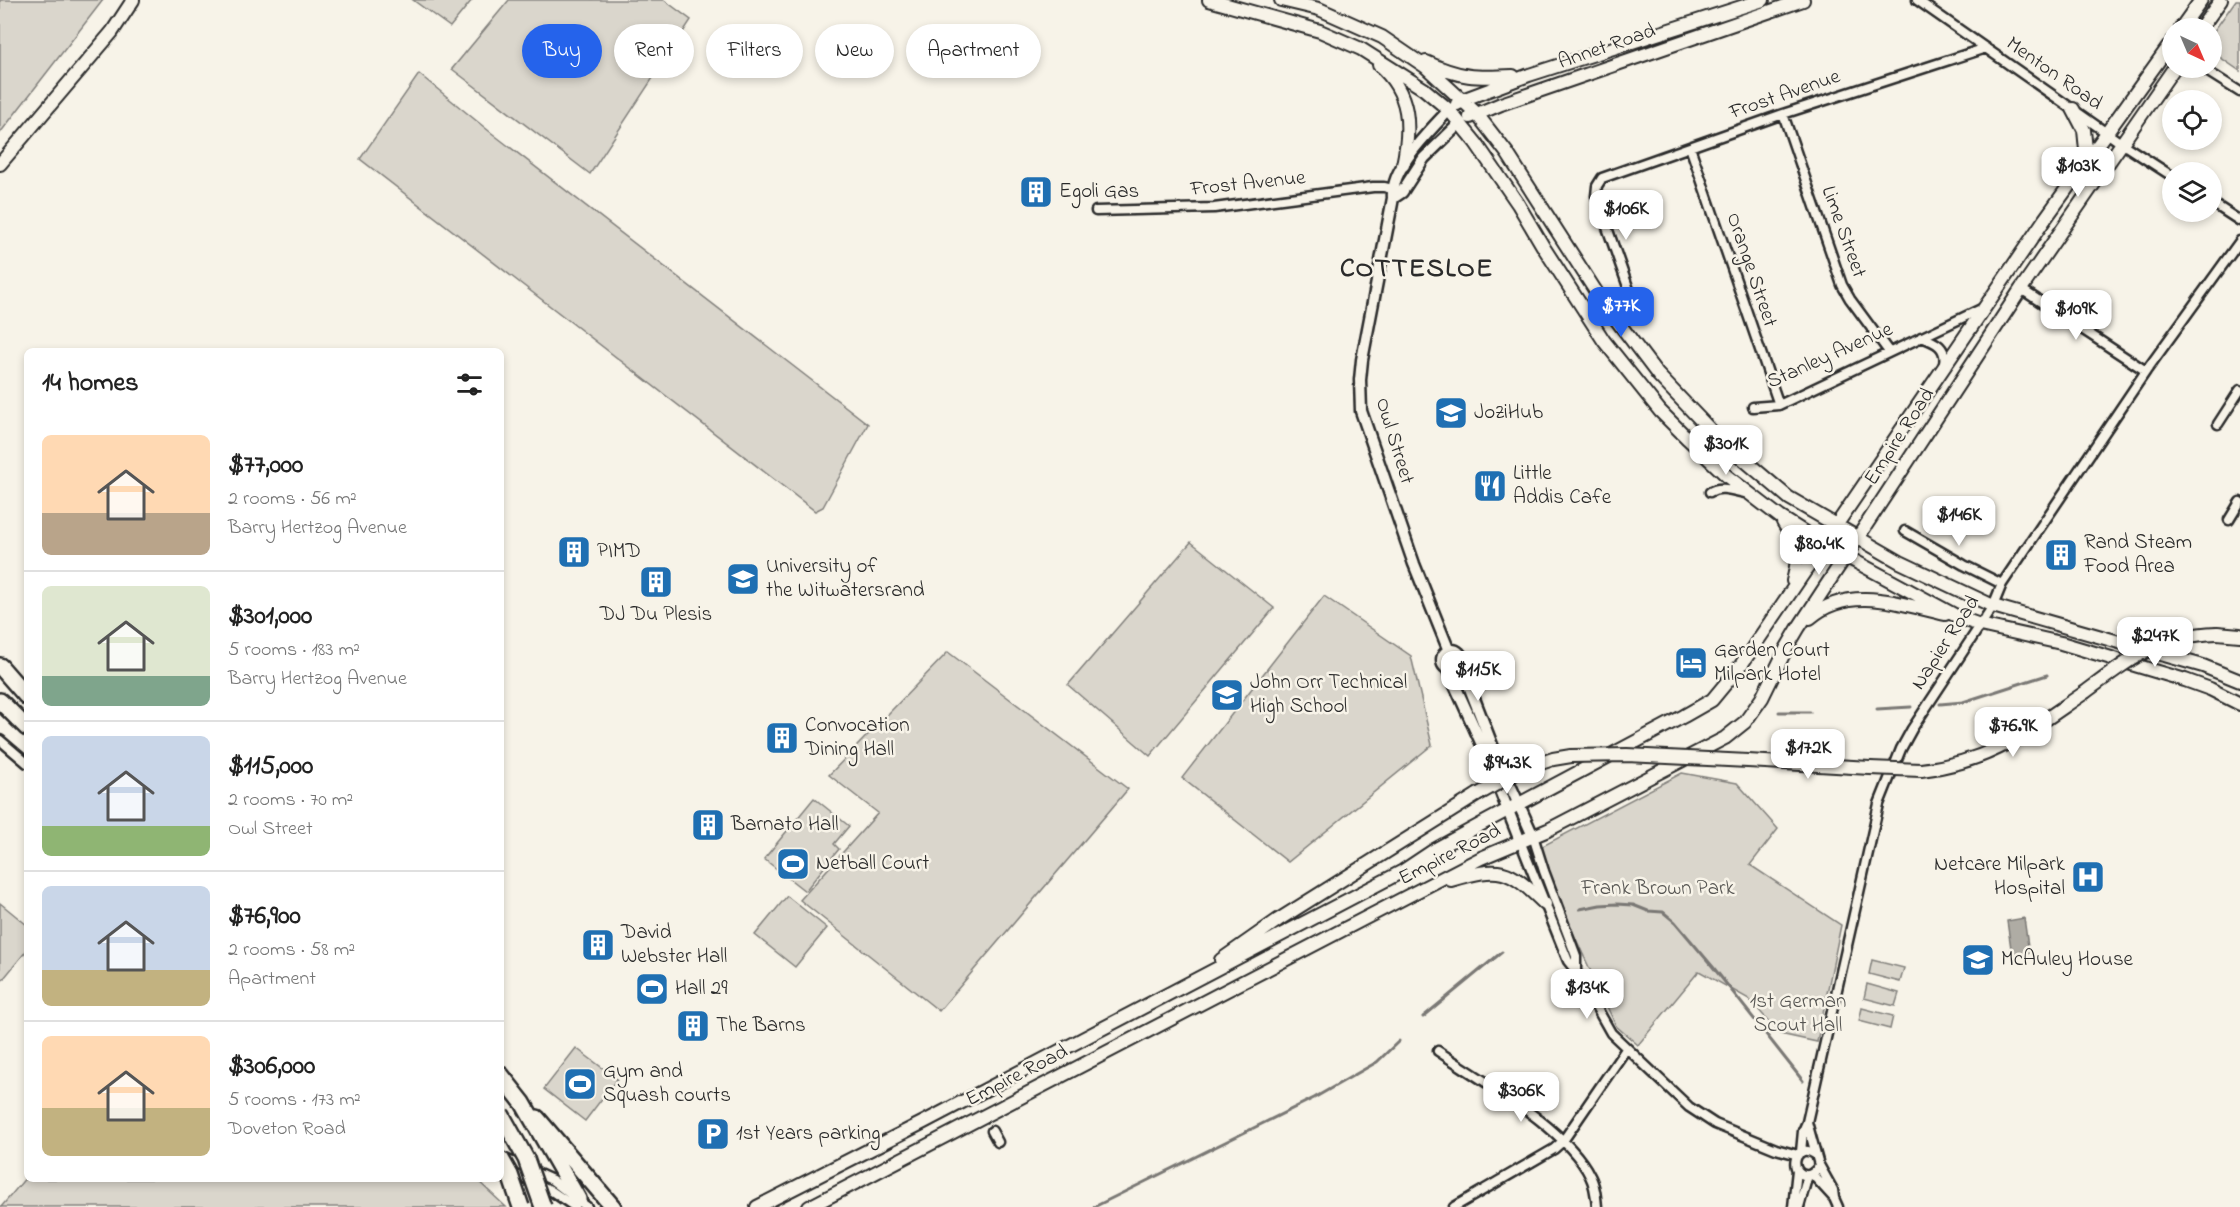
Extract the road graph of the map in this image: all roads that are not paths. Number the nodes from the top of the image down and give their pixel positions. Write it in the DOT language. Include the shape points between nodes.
graph roads {
  1 [pos="133,0"];
  2 [pos="1209,0"];
  3 [pos="1281,0"];
  4 [pos="1763,0"];
  5 [pos="1803,0"];
  6 [pos="1917,0"];
  7 [pos="2201,0"];
  8 [pos="2221,0"];
  9 [pos="2188,18"];
  10 [pos="2208,18"];
  11 [pos="1986,48"];
  12 [pos="1361,49"];
  13 [pos="1408,54"];
  14 [pos="2162,56"];
  15 [pos="1529,75"];
  16 [pos="2167,78"];
  17 [pos="2218,78"];
  18 [pos="2240,92"];
  19 [pos="1462,100"];
  20 [pos="2073,109"];
  21 [pos="1449,110"];
  22 [pos="1476,113"];
  23 [pos="1783,114"];
  24 [pos="1460,123"];
  25 [pos="2106,133"];
  26 [pos="2121,143"];
  27 [pos="1690,147"];
  28 [pos="2087,160"];
  29 [pos="0,164"];
  30 [pos="1403,165"];
  31 [pos="2162,170"];
  32 [pos="1396,193"];
  33 [pos="2222,209"];
  34 [pos="1096,211"];
  35 [pos="2240,221"];
  36 [pos="2240,241"];
  37 [pos="2021,289"];
  38 [pos="1633,301"];
  39 [pos="1985,307"];
  40 [pos="1921,337"];
  41 [pos="1889,352"];
  42 [pos="1944,369"];
  43 [pos="2146,371"];
  44 [pos="2240,390"];
  45 [pos="1779,405"];
  46 [pos="1753,407"];
  47 [pos="2218,424"];
  48 [pos="1710,492"];
  49 [pos="1748,494"];
  50 [pos="2240,502"];
  51 [pos="1780,517"];
  52 [pos="2229,519"];
  53 [pos="1835,525"];
  54 [pos="1905,531"];
  55 [pos="1858,538"];
  56 [pos="1823,544"];
  57 [pos="1846,556"];
  58 [pos="2002,584"];
  59 [pos="1790,591"];
  60 [pos="1992,606"];
  61 [pos="1960,618"];
  62 [pos="1980,624"];
  63 [pos="1799,627"];
  64 [pos="2240,635"];
  65 [pos="1449,651"];
  66 [pos="1461,665"];
  67 [pos="0,666"];
  68 [pos="1447,668"];
  69 [pos="2240,681"];
  70 [pos="24,694"];
  71 [pos="0,701"];
  72 [pos="2240,704"];
  73 [pos="24,725"];
  74 [pos="0,740"];
  75 [pos="24,760"];
  76 [pos="1513,807"];
  77 [pos="1533,836"];
  78 [pos="1520,841"];
  79 [pos="1428,886"];
  80 [pos="1545,904"];
  81 [pos="1213,970"];
  82 [pos="1576,971"];
  83 [pos="1626,1049"];
  84 [pos="1438,1051"];
  85 [pos="504,1079"];
  86 [pos="523,1103"];
  87 [pos="504,1119"];
  88 [pos="1807,1122"];
  89 [pos="993,1131"];
  90 [pos="1563,1141"];
  91 [pos="998,1143"];
  92 [pos="1776,1149"];
  93 [pos="1799,1154"];
  94 [pos="1815,1154"];
  95 [pos="504,1159"];
  96 [pos="504,1164"];
  97 [pos="1819,1165"];
  98 [pos="1796,1168"];
  99 [pos="504,1169"];
  100 [pos="1810,1174"];
  101 [pos="1834,1198"];
  102 [pos="580,1204"];
  103 [pos="521,1207"];
  104 [pos="543,1207"];
  105 [pos="613,1207"];
  106 [pos="757,1207"];
  107 [pos="809,1207"];
  108 [pos="1454,1207"];
  109 [pos="1597,1207"];
  110 [pos="1793,1207"];
  111 [pos="1799,1207"];
  112 [pos="1838,1207"];
  1 -- 29 [label="main road" via="112,32"];
  2 -- 12 [label="main road" via="1298,24"];
  3 -- 13 [label="main road" via="1344,18"];
  4 -- 15 [label="main road, Annet Road"];
  5 -- 22 [label="main road, Annet Road"];
  6 -- 11 [label="street, Menton Road"];
  7 -- 9 [label="main road"];
  8 -- 10 [label="main road"];
  11 -- 20 [label="street, Menton Road"];
  11 -- 23 [label="street, Frost Avenue"];
  12 -- 21 [label="main road" via="1404,75"];
  12 -- 30 [label="main road" via="1387,72 1402,98 1409,128"];
  13 -- 15 [label="main road" via="1443,70 1475,78"];
  13 -- 19 [label="main road"];
  14 -- 25 [label="main road"];
  15 -- 19 [label="main road, Annet Road"];
  16 -- 26 [label="main road"];
  17 -- 18 [label="street"];
  19 -- 21 [label="main road, Annet Road"];
  19 -- 22 [label="main road"];
  20 -- 25 [label="street, Menton Road"];
  20 -- 28 [label="main road" via="2084,130"];
  21 -- 24 [label="main road"];
  21 -- 30 [label="street, Owl Street"];
  22 -- 24 [label="main road, Annet Road"];
  22 -- 53 [label="main road" via="1507,153 1608,309 1658,375 1744,461 1789,498"];
  23 -- 27 [label="street, Frost Avenue"];
  23 -- 41 [label="street, Lime Street" via="1842,285"];
  24 -- 32 [label="street, Owl Street"];
  24 -- 49 [label="main road" via="1518,204 1604,341 1660,411"];
  25 -- 26 [label="street, Menton Road"];
  25 -- 28 [label="main road"];
  26 -- 31 [label="street, Menton Road"];
  26 -- 37 [label="main road"];
  27 -- 38 [label="street, Frost Avenue" via="1598,182 1596,196"];
  27 -- 45 [label="street, Orange Street"];
  28 -- 39 [label="main road"];
  30 -- 32 [label="street, Owl Street"];
  32 -- 34 [label="street, Frost Avenue" via="1373,188 1214,208"];
  32 -- 65 [label="street, Owl Street" via="1362,360 1359,394 1361,411 1414,564"];
  33 -- 35 [label="street"];
  36 -- 43 [label="street, Napier Road"];
  37 -- 43 [label="street"];
  37 -- 55 [label="main road, Empire Road"];
  39 -- 40 [label="street, Stanley Avenue"];
  39 -- 42 [label="main road, Empire Road"];
  40 -- 41 [label="street, Stanley Avenue"];
  40 -- 42 [label="street, Stanley Avenue" via="1942,348 1946,356"];
  41 -- 45 [label="street, Stanley Avenue"];
  42 -- 53 [label="main road, Empire Road"];
  43 -- 58 [label="street, Napier Road"];
  44 -- 47 [label="street"];
  45 -- 46 [label="street, Stanley Avenue"];
  48 -- 49 [label="street" via="1722,488"];
  49 -- 51 [label="main road"];
  50 -- 52 [label="street"];
  51 -- 56 [label="main road"];
  51 -- 59 [label="main road" via="1797,546"];
  53 -- 55 [label="main road"];
  53 -- 56 [label="main road, Empire Road"];
  54 -- 58 [label="street"];
  55 -- 57 [label="main road, Empire Road"];
  55 -- 60 [label="main road"];
  56 -- 57 [label="main road"];
  56 -- 59 [label="main road, Empire Road"];
  57 -- 61 [label="main road"];
  57 -- 63 [label="main road, Empire Road"];
  58 -- 60 [label="street, Napier Road"];
  59 -- 76 [label="main road, Empire Road" via="1741,665 1712,699"];
  60 -- 62 [label="street, Napier Road"];
  60 -- 69 [label="main road" via="2203,666"];
  61 -- 62 [label="main road"];
  61 -- 63 [label="main road" via="1890,602 1855,599 1824,607"];
  62 -- 72 [label="main road" via="2061,643 2185,680"];
  62 -- 88 [label="street, Napier Road" via="1912,729 1879,804"];
  63 -- 77 [label="main road, Empire Road" via="1762,698 1738,729 1649,779"];
  64 -- 81 [label="main road, bridge" via="2180,637 2156,645 1992,753 1960,764 1922,770 1627,755 1553,759 1523,769 1477,795 1243,943"];
  65 -- 66 [label="street" via="1460,654"];
  65 -- 68 [label="street" via="1443,657"];
  66 -- 68 [label="street"];
  66 -- 76 [label="street"];
  67 -- 70 [label="highway"];
  68 -- 76 [label="street"];
  71 -- 73 [label="highway"];
  74 -- 75 [label="street"];
  76 -- 77 [label="street"];
  76 -- 78 [label="street"];
  76 -- 81 [label="main road, Empire Road" via="1403,871"];
  77 -- 78 [label="main road, Empire Road"];
  77 -- 82 [label="street" via="1576,956"];
  78 -- 79 [label="main road, Empire Road"];
  78 -- 80 [label="street"];
  79 -- 80 [label="main road" via="1484,871 1499,871 1520,880"];
  79 -- 107 [label="main road, Empire Road"];
  80 -- 82 [label="street" via="1568,961"];
  81 -- 106 [label="main road, Empire Road"];
  82 -- 83 [label="street" via="1605,1024"];
  83 -- 90 [label="street"];
  83 -- 92 [label="street" via="1704,1118"];
  84 -- 90 [label="street" via="1512,1100"];
  85 -- 86 [label="highway"];
  86 -- 102 [label="highway"];
  86 -- 105 [label="highway"];
  87 -- 104 [label="highway, bridge" via="526,1159"];
  88 -- 93 [label="street, Napier Road"];
  88 -- 94 [label="street, Napier Road"];
  89 -- 91 [label="street"];
  90 -- 108 [label="street"];
  90 -- 109 [label="street" via="1592,1179"];
  92 -- 93 [label="street"];
  92 -- 98 [label="street"];
  93 -- 94 [label="street"];
  93 -- 98 [label="street"];
  94 -- 97 [label="street"];
  95 -- 102 [label="street" via="552,1179"];
  96 -- 103 [label="highway, bridge"];
  97 -- 100 [label="street"];
  97 -- 101 [label="street"];
  98 -- 100 [label="street"];
  98 -- 110 [label="street"];
  99 -- 102 [label="street"];
  100 -- 101 [label="street"];
  100 -- 111 [label="street"];
  101 -- 112 [label="street"];
}
